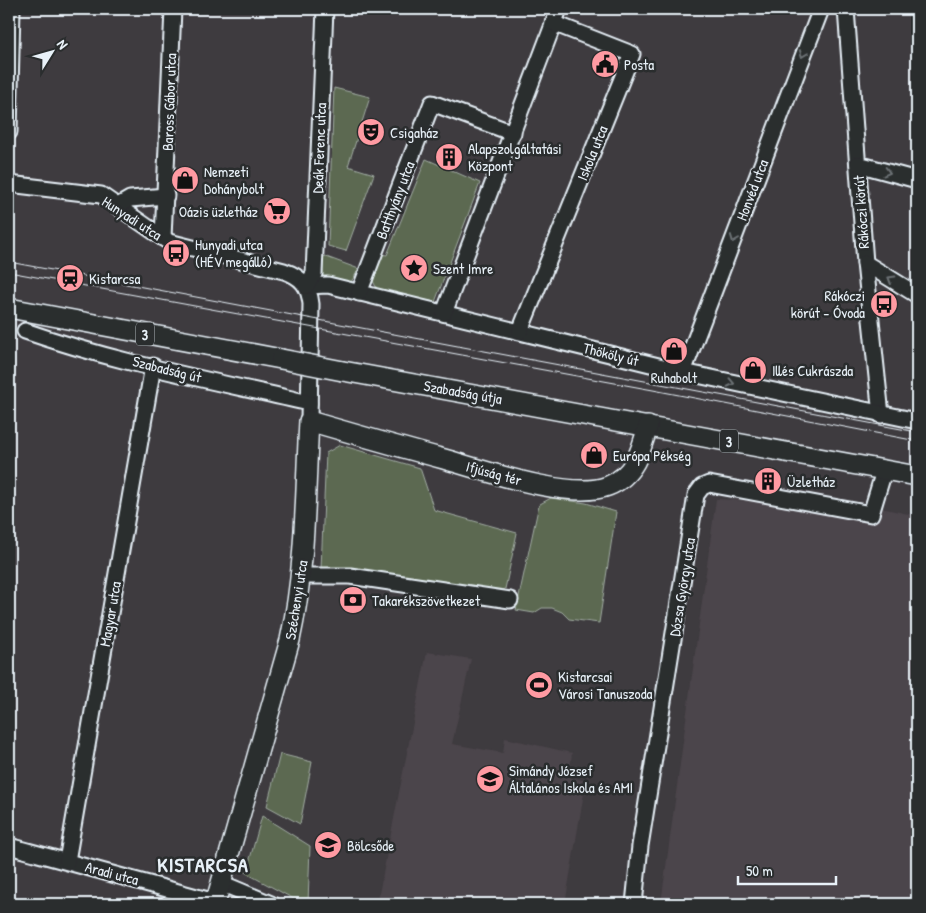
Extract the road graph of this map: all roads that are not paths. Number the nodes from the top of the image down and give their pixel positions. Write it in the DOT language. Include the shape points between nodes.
graph roads {
  1 [pos="12,9"];
  2 [pos="173,9"];
  3 [pos="326,9"];
  4 [pos="559,9"];
  5 [pos="821,9"];
  6 [pos="846,9"];
  7 [pos="553,23"];
  8 [pos="9,132"];
  9 [pos="513,134"];
  10 [pos="858,164"];
  11 [pos="917,180"];
  12 [pos="9,184"];
  13 [pos="166,196"];
  14 [pos="118,206"];
  15 [pos="163,238"];
  16 [pos="865,263"];
  17 [pos="306,286"];
  18 [pos="359,293"];
  19 [pos="917,295"];
  20 [pos="9,308"];
  21 [pos="444,314"];
  22 [pos="25,331"];
  23 [pos="520,331"];
  24 [pos="153,366"];
  25 [pos="684,372"];
  26 [pos="309,412"];
  27 [pos="881,415"];
  28 [pos="917,421"];
  29 [pos="648,426"];
  30 [pos="884,471"];
  31 [pos="917,476"];
  32 [pos="302,576"];
  33 [pos="510,600"];
  34 [pos="9,846"];
  35 [pos="67,861"];
  36 [pos="221,883"];
  37 [pos="215,903"];
  38 [pos="271,904"];
  39 [pos="634,904"];
  1 -- 8 [label="street"];
  2 -- 13 [label="street, Baross Gábor utca"];
  3 -- 17 [label="street, Deák Ferenc utca" via="314,274"];
  4 -- 7 [label="street"];
  5 -- 25 [label="street, Honvéd utca, one-way"];
  6 -- 10 [label="street, Rákóczi körút"];
  7 -- 9 [label="street"];
  7 -- 23 [label="street, Iskola utca" via="632,54"];
  9 -- 18 [label="street, Batthyány utca" via="432,103"];
  9 -- 21 [label="street"];
  10 -- 11 [label="street, one-way"];
  10 -- 16 [label="street, Rákóczi körút"];
  12 -- 14 [label="street, Hunyadi utca" via="101,195"];
  13 -- 14 [label="street" via="130,199"];
  13 -- 15 [label="street, Baross Gábor utca"];
  14 -- 15 [label="street, Hunyadi utca"];
  15 -- 17 [label="street, Hunyadi utca" via="284,271 298,276"];
  19 -- 16 [label="street, one-way"];
  16 -- 27 [label="street, Rákóczi körút"];
  17 -- 18 [label="street, Thököly út" via="328,285"];
  17 -- 26 [label="street, Széchenyi utca" via="311,304"];
  18 -- 21 [label="street, Thököly út"];
  20 -- 29 [label="main road, Szabadság útja / 3, bridge"];
  21 -- 23 [label="street, Thököly út"];
  22 -- 24 [label="street, Szabadság út"];
  23 -- 25 [label="street, Thököly út"];
  24 -- 26 [label="street, Szabadság út"];
  24 -- 35 [label="street, Magyar utca"];
  25 -- 27 [label="street, Thököly út, one-way"];
  26 -- 29 [label="main road, Ifjúság tér" via="534,484 580,490 604,488 624,476 633,467"];
  26 -- 32 [label="main road, Széchenyi utca"];
  27 -- 28 [label="street, Thököly út"];
  29 -- 30 [label="main road, Szabadság útja / 3"];
  30 -- 31 [label="main road, Szabadság útja / 3"];
  30 -- 39 [label="street, Dózsa György utca" via="871,514 709,484 696,495 640,846"];
  32 -- 33 [label="street" via="350,576"];
  32 -- 36 [label="main road, Széchenyi utca" via="290,640"];
  34 -- 35 [label="street, Aradi utca"];
  35 -- 37 [label="street, Aradi utca"];
  36 -- 37 [label="main road, Széchenyi utca"];
  36 -- 38 [label="street"];
}
